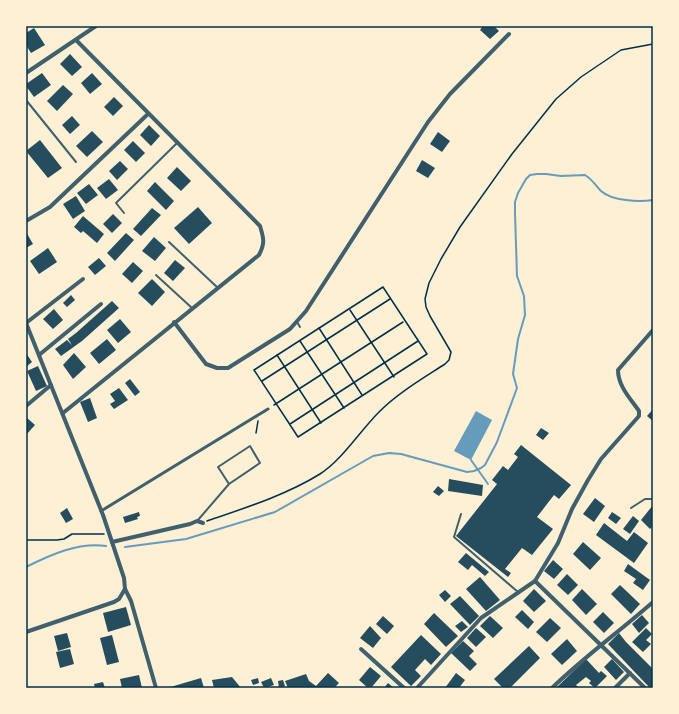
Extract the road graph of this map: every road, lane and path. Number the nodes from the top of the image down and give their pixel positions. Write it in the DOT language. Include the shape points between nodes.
graph roads {
  1 [pos="96,26"];
  2 [pos="509,34"];
  3 [pos="76,40"];
  4 [pos="653,44"];
  5 [pos="26,73"];
  6 [pos="26,100"];
  7 [pos="148,114"];
  8 [pos="177,143"];
  9 [pos="76,162"];
  10 [pos="124,213"];
  11 [pos="26,221"];
  12 [pos="169,242"];
  13 [pos="156,275"];
  14 [pos="83,279"];
  15 [pos="218,288"];
  16 [pos="391,299"];
  17 [pos="101,304"];
  18 [pos="192,308"];
  19 [pos="350,310"];
  20 [pos="357,320"];
  21 [pos="296,321"];
  22 [pos="174,322"];
  23 [pos="403,322"];
  24 [pos="26,323"];
  25 [pos="300,327"];
  26 [pos="319,328"];
  27 [pos="653,330"];
  28 [pos="28,333"];
  29 [pos="327,340"];
  30 [pos="300,341"];
  31 [pos="371,342"];
  32 [pos="418,342"];
  33 [pos="308,352"];
  34 [pos="39,355"];
  35 [pos="277,355"];
  36 [pos="341,362"];
  37 [pos="385,363"];
  38 [pos="285,367"];
  39 [pos="322,374"];
  40 [pos="393,376"];
  41 [pos="262,381"];
  42 [pos="354,383"];
  43 [pos="51,385"];
  44 [pos="299,389"];
  45 [pos="335,395"];
  46 [pos="362,395"];
  47 [pos="275,404"];
  48 [pos="26,406"];
  49 [pos="344,408"];
  50 [pos="268,409"];
  51 [pos="313,410"];
  52 [pos="63,413"];
  53 [pos="258,415"];
  54 [pos="321,422"];
  55 [pos="290,424"];
  56 [pos="256,433"];
  57 [pos="229,484"];
  58 [pos="653,499"];
  59 [pos="631,508"];
  60 [pos="101,511"];
  61 [pos="461,514"];
  62 [pos="197,521"];
  63 [pos="203,523"];
  64 [pos="103,528"];
  65 [pos="26,540"];
  66 [pos="112,542"];
  67 [pos="535,580"];
  68 [pos="125,589"];
  69 [pos="518,592"];
  70 [pos="652,603"];
  71 [pos="26,632"];
  72 [pos="601,645"];
  73 [pos="361,649"];
  74 [pos="630,673"];
  75 [pos="156,688"];
  76 [pos="404,688"];
  77 [pos="417,688"];
  78 [pos="552,688"];
  79 [pos="615,688"];
  80 [pos="645,688"];
  1 -- 3 [label="street"];
  2 -- 21 [label="street" via="450,94 428,122 306,311"];
  3 -- 5 [label="street"];
  3 -- 7 [label="street"];
  4 -- 63 [label="path" via="621,50 581,77 556,99 512,154 460,228 429,283 425,299 430,316 451,352 449,360 391,400 320,474 268,499"];
  6 -- 9 [label="lane"];
  7 -- 8 [label="street"];
  7 -- 11 [label="street" via="50,207"];
  8 -- 10 [label="lane" via="116,203"];
  8 -- 15 [label="street" via="260,226 264,237 264,246 259,255"];
  12 -- 15 [label="lane"];
  13 -- 18 [label="lane"];
  14 -- 24 [label="street"];
  15 -- 18 [label="street"];
  16 -- 20 [label="path"];
  16 -- 26 [label="path" via="383,287"];
  16 -- 40 [label="path" via="427,354"];
  17 -- 34 [label="street"];
  18 -- 22 [label="street"];
  19 -- 20 [label="path"];
  20 -- 29 [label="path"];
  20 -- 31 [label="path"];
  21 -- 22 [label="street" via="290,329 228,368 206,364"];
  21 -- 25 [label="lane"];
  22 -- 52 [label="street"];
  23 -- 31 [label="path"];
  24 -- 28 [label="street"];
  26 -- 29 [label="path"];
  26 -- 47 [label="path" via="254,370"];
  27 -- 67 [label="street" via="618,370 622,386 639,411 639,416 601,459 572,509 558,543"];
  28 -- 34 [label="street"];
  29 -- 33 [label="path"];
  29 -- 36 [label="path"];
  30 -- 33 [label="path"];
  31 -- 36 [label="path"];
  31 -- 37 [label="path"];
  32 -- 37 [label="path"];
  33 -- 38 [label="path"];
  33 -- 39 [label="path"];
  34 -- 43 [label="street"];
  35 -- 38 [label="path"];
  36 -- 39 [label="path"];
  36 -- 42 [label="path"];
  37 -- 40 [label="path"];
  37 -- 42 [label="path"];
  38 -- 41 [label="path"];
  38 -- 44 [label="path"];
  39 -- 44 [label="path"];
  39 -- 45 [label="path"];
  40 -- 49 [label="path"];
  42 -- 45 [label="path"];
  42 -- 46 [label="path"];
  43 -- 48 [label="street"];
  43 -- 52 [label="street"];
  44 -- 47 [label="path"];
  44 -- 51 [label="path"];
  45 -- 49 [label="path"];
  45 -- 51 [label="path"];
  47 -- 54 [label="path" via="298,437"];
  49 -- 54 [label="path"];
  50 -- 53 [label="street"];
  51 -- 54 [label="path"];
  51 -- 55 [label="path"];
  52 -- 60 [label="street"];
  53 -- 56 [label="path"];
  53 -- 60 [label="street"];
  57 -- 57 [label="lane" via="260,463 250,446 218,467"];
  57 -- 62 [label="lane"];
  58 -- 59 [label="lane" via="645,499"];
  60 -- 66 [label="street"];
  61 -- 69 [label="lane" via="454,537"];
  62 -- 63 [label="street"];
  62 -- 66 [label="street"];
  64 -- 65 [label="path" via="105,534 72,534 57,540"];
  66 -- 68 [label="street"];
  67 -- 69 [label="street"];
  67 -- 72 [label="street"];
  68 -- 71 [label="street" via="114,602"];
  68 -- 75 [label="street" via="131,601"];
  69 -- 77 [label="street" via="481,618"];
  70 -- 72 [label="street"];
  72 -- 74 [label="street"];
  72 -- 78 [label="street"];
  73 -- 76 [label="street"];
  74 -- 79 [label="street"];
  74 -- 80 [label="street"];
}
